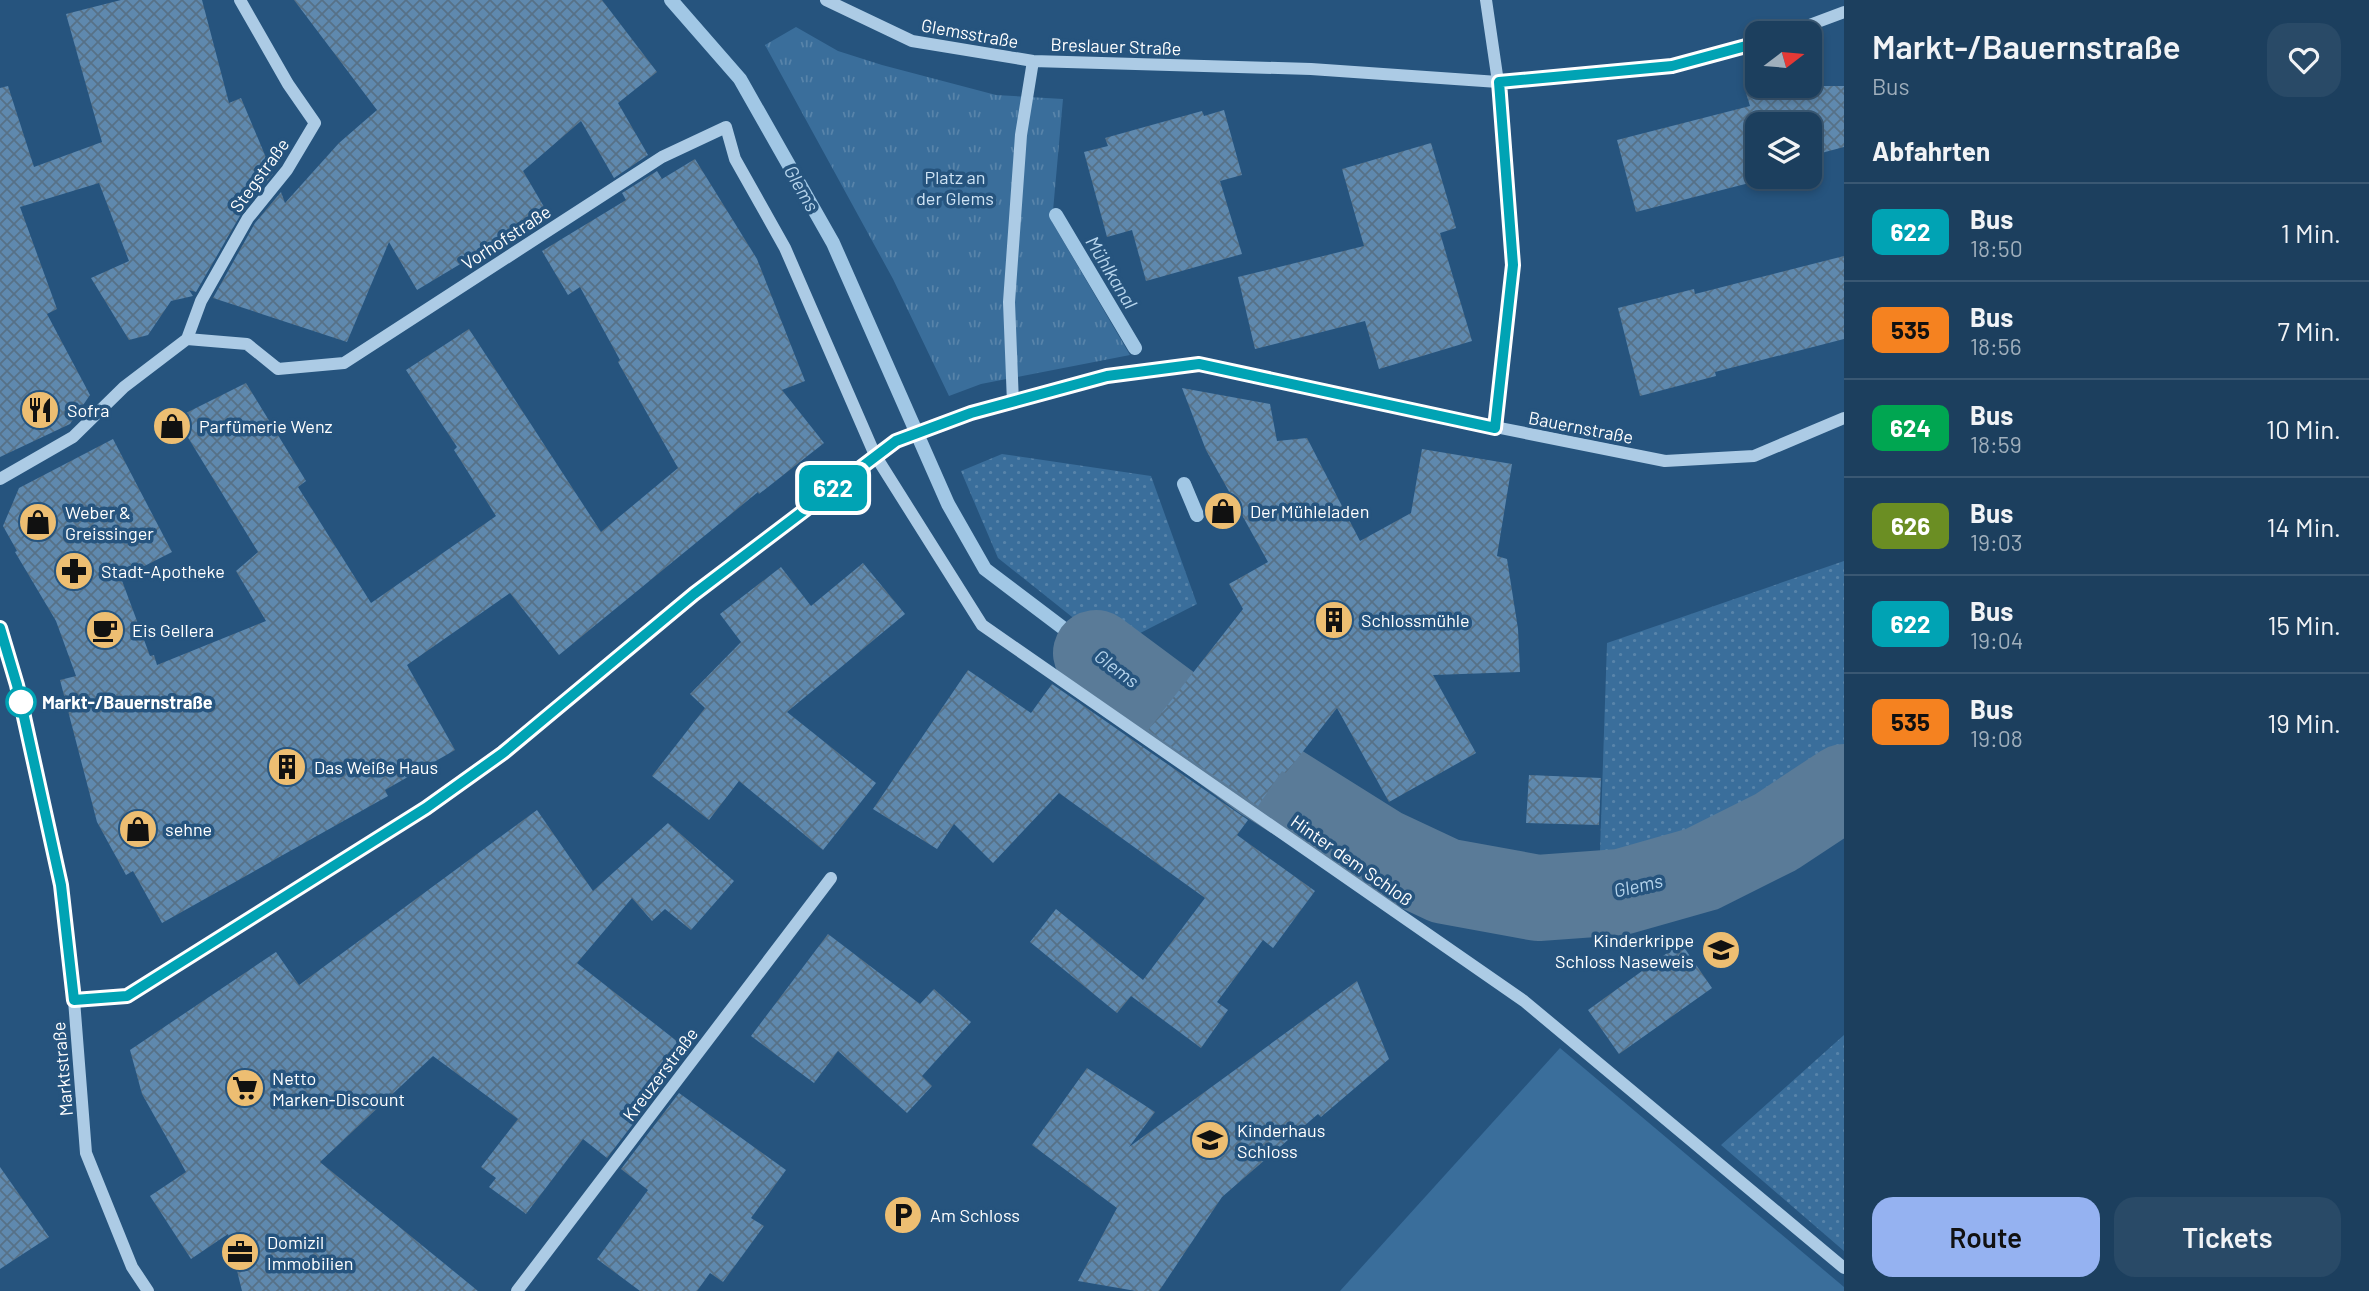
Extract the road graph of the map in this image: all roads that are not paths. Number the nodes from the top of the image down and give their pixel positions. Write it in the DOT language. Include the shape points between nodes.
graph roads {
  1 [pos="240,0"];
  2 [pos="826,0"];
  3 [pos="1486,0"];
  4 [pos="1844,12"];
  5 [pos="1820,21"];
  6 [pos="1745,46"];
  7 [pos="1033,61"];
  8 [pos="1499,82"];
  9 [pos="187,340"];
  10 [pos="1013,403"];
  11 [pos="1844,418"];
  12 [pos="1495,428"];
  13 [pos="875,455"];
  14 [pos="0,479"];
  15 [pos="0,628"];
  16 [pos="831,878"];
  17 [pos="74,1000"];
  18 [pos="1844,1268"];
  19 [pos="148,1291"];
  20 [pos="517,1291"];
  1 -- 9 [label="street, Stegstraße" via="315,123 287,170 248,218 201,301"];
  2 -- 7 [label="street, Glemsstraße" via="912,41"];
  3 -- 8 [label="street"];
  4 -- 5 [label="street"];
  6 -- 8 [label="street, Breslauer Straße" via="1672,66"];
  7 -- 8 [label="street, Breslauer Straße" via="1311,69"];
  7 -- 10 [label="street, Breslauer Straße" via="1021,135 1009,302"];
  8 -- 12 [label="street" via="1513,265"];
  9 -- 13 [label="street, Vorhofstraße" via="247,344 278,369 344,363 662,157 726,127 735,159 785,248"];
  9 -- 14 [label="street" via="124,387 73,437"];
  10 -- 12 [label="street, Bauernstraße" via="1107,376 1199,364"];
  10 -- 13 [label="street, Bauernstraße" via="951,420 896,441"];
  11 -- 12 [label="street, Bauernstraße" via="1754,456 1665,461"];
  13 -- 17 [label="street, Bauernstraße" via="694,594 503,753 426,808 127,996"];
  13 -- 18 [label="street, Hinter dem Schloß" via="982,625 1524,1001"];
  15 -- 17 [label="street, Marktstraße" via="61,885"];
  16 -- 20 [label="street, Kreuzerstraße"];
  17 -- 19 [label="street, Marktstraße" via="86,1153 132,1267"];
}
